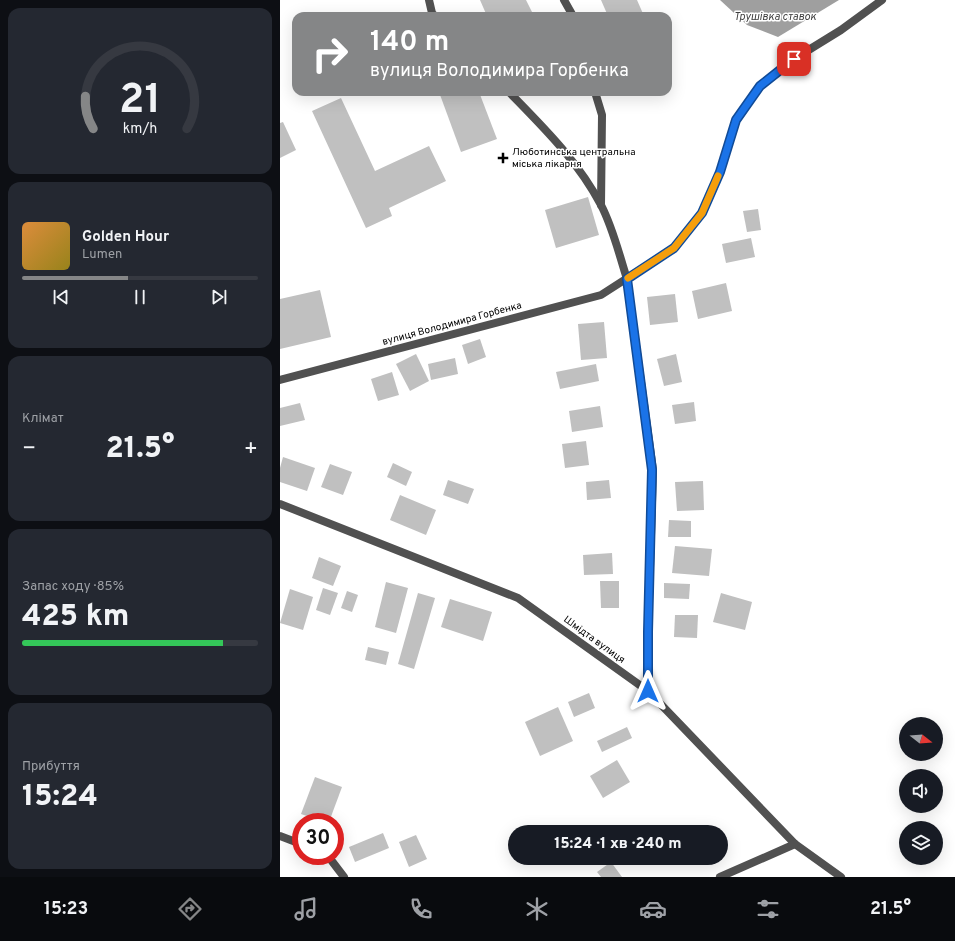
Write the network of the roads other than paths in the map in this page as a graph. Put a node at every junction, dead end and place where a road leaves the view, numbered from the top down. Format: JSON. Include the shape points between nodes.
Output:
{"nodes":[{"id":1,"x":429,"y":0,"type":"edge"},
{"id":2,"x":564,"y":0,"type":"edge"},
{"id":3,"x":882,"y":0,"type":"edge"},
{"id":4,"x":432,"y":12,"type":"edge"},
{"id":5,"x":571,"y":12,"type":"edge"},
{"id":6,"x":513,"y":96,"type":"edge"},
{"id":7,"x":597,"y":96,"type":"edge"},
{"id":8,"x":601,"y":205,"type":"junction"},
{"id":9,"x":627,"y":279,"type":"junction"},
{"id":10,"x":280,"y":380,"type":"edge"},
{"id":11,"x":280,"y":504,"type":"edge"},
{"id":12,"x":648,"y":691,"type":"junction"},
{"id":13,"x":280,"y":836,"type":"edge"},
{"id":14,"x":292,"y":841,"type":"edge"},
{"id":15,"x":795,"y":844,"type":"junction"},
{"id":16,"x":335,"y":865,"type":"edge"},
{"id":17,"x":344,"y":877,"type":"edge"},
{"id":18,"x":720,"y":877,"type":"edge"},
{"id":19,"x":841,"y":877,"type":"edge"}],
"edges":[{"from":1,"to":4,"type":"street"},
{"from":2,"to":5,"type":"street"},
{"from":3,"to":9,"type":"street","name":"вулиця Володимира Горбенка","via":[[841,30],[794,59],[760,86],[736,120],[720,172],[702,213],[674,248]]},
{"from":6,"to":8,"type":"street","via":[[555,140],[581,172]]},
{"from":7,"to":8,"type":"street","via":[[602,115]]},
{"from":8,"to":9,"type":"street"},
{"from":9,"to":10,"type":"street","name":"вулиця Володимира Горбенка","via":[[601,295]]},
{"from":9,"to":12,"type":"street","via":[[652,470]]},
{"from":11,"to":12,"type":"street","name":"Шмідта вулиця","via":[[518,598]]},
{"from":12,"to":15,"type":"street","name":"Шмідта вулиця"},
{"from":13,"to":14,"type":"street"},
{"from":15,"to":18,"type":"street"},
{"from":15,"to":19,"type":"street","name":"Шмідта вулиця"},
{"from":16,"to":17,"type":"street"}]}
